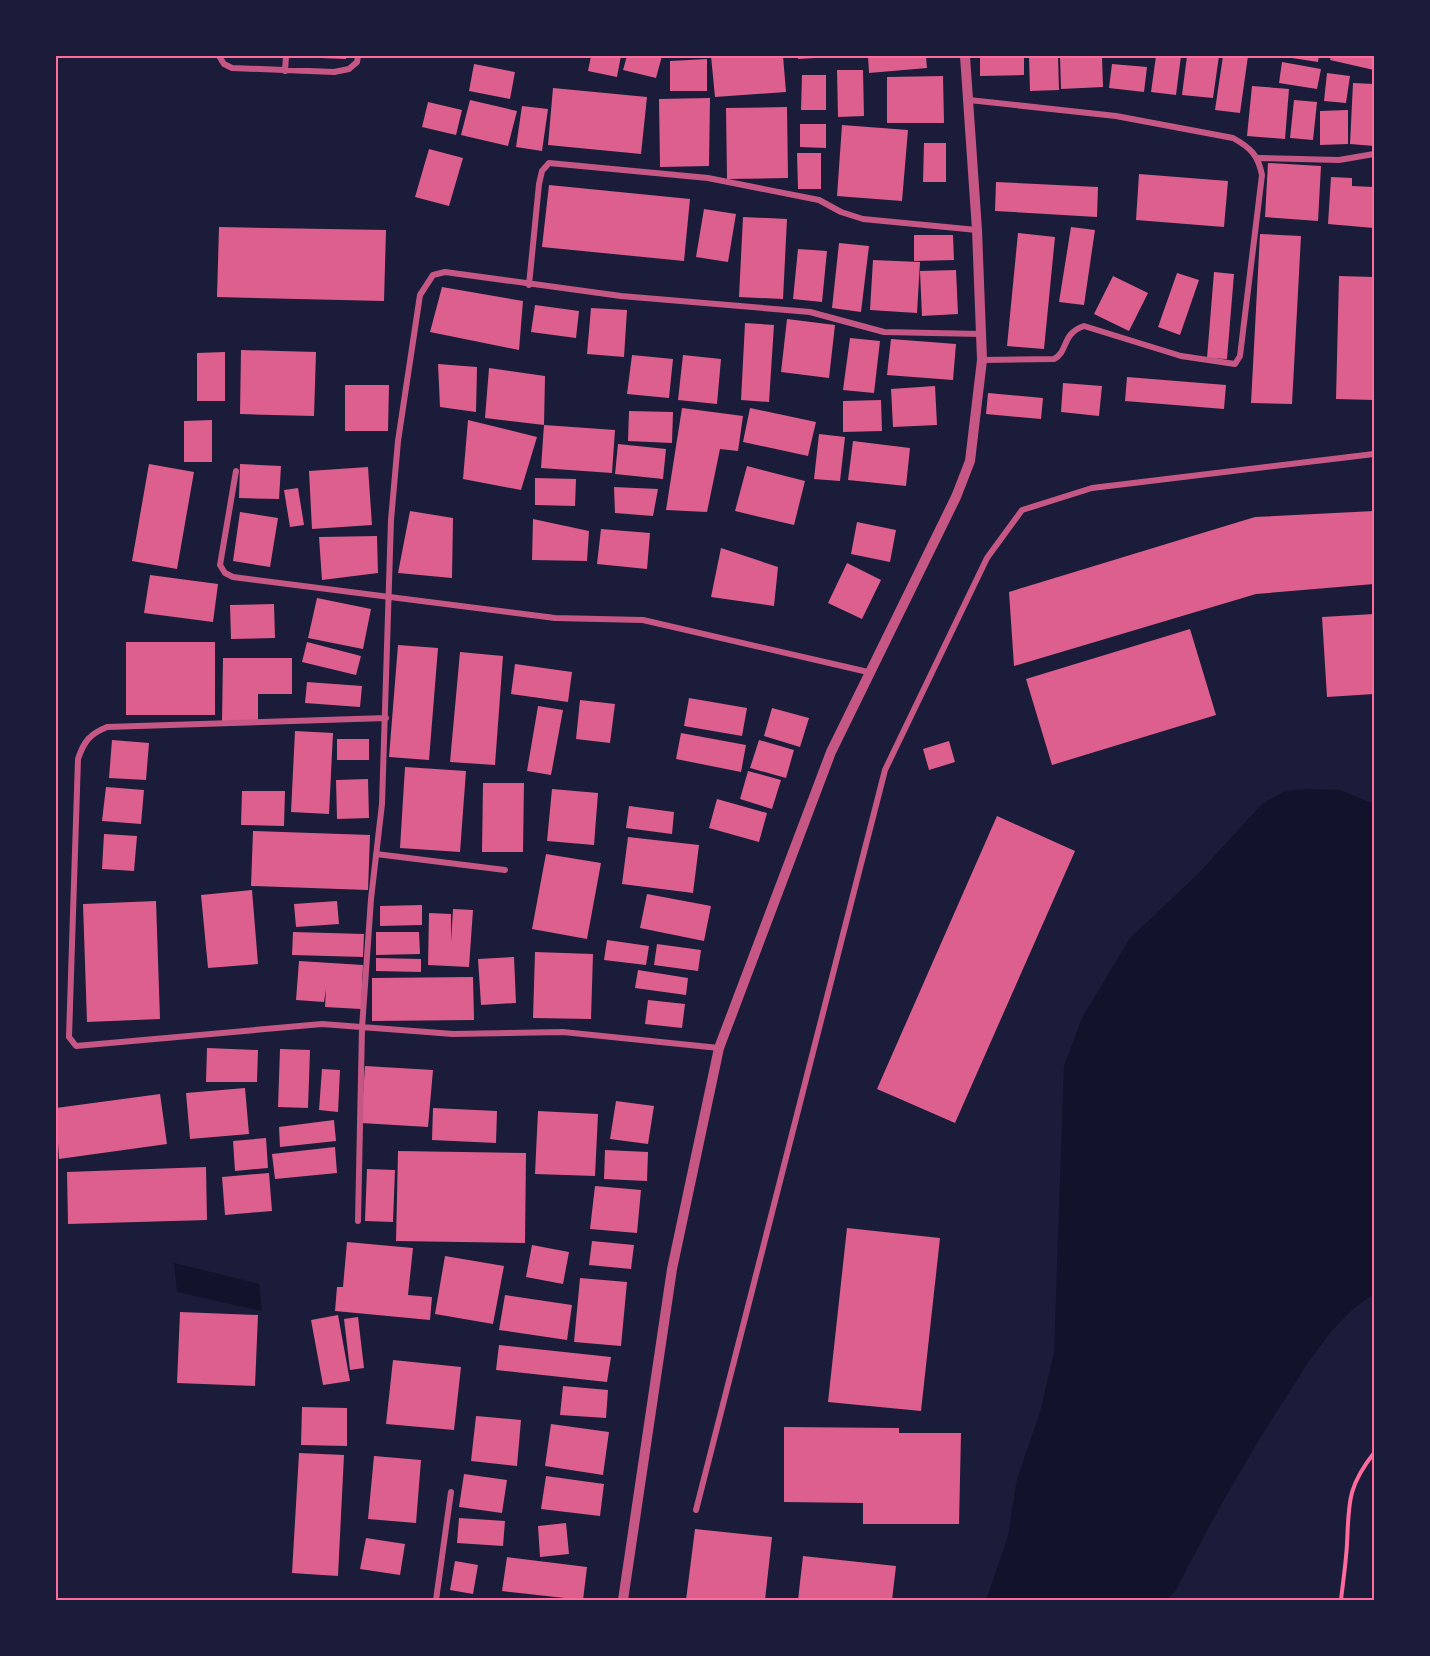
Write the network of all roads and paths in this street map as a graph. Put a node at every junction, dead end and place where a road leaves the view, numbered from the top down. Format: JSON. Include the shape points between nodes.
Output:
{"nodes":[{"id":1,"x":219,"y":56,"type":"edge"},
{"id":2,"x":286,"y":56,"type":"edge"},
{"id":3,"x":358,"y":56,"type":"edge"},
{"id":4,"x":966,"y":56,"type":"edge"},
{"id":5,"x":285,"y":70,"type":"junction"},
{"id":6,"x":969,"y":100,"type":"junction"},
{"id":7,"x":1374,"y":154,"type":"edge"},
{"id":8,"x":1258,"y":158,"type":"junction"},
{"id":9,"x":977,"y":230,"type":"junction"},
{"id":10,"x":529,"y":285,"type":"junction"},
{"id":11,"x":981,"y":334,"type":"junction"},
{"id":12,"x":982,"y":360,"type":"junction"},
{"id":13,"x":1374,"y":454,"type":"edge"},
{"id":14,"x":236,"y":471,"type":"dead end"},
{"id":15,"x":389,"y":597,"type":"junction"},
{"id":16,"x":868,"y":672,"type":"junction"},
{"id":17,"x":386,"y":718,"type":"junction"},
{"id":18,"x":376,"y":854,"type":"junction"},
{"id":19,"x":504,"y":870,"type":"dead end"},
{"id":20,"x":362,"y":1028,"type":"junction"},
{"id":21,"x":719,"y":1048,"type":"junction"},
{"id":22,"x":358,"y":1221,"type":"dead end"},
{"id":23,"x":1374,"y":1453,"type":"edge"},
{"id":24,"x":451,"y":1492,"type":"dead end"},
{"id":25,"x":696,"y":1510,"type":"dead end"},
{"id":26,"x":436,"y":1600,"type":"edge"},
{"id":27,"x":623,"y":1600,"type":"edge"},
{"id":28,"x":1341,"y":1600,"type":"edge"}],
"edges":[{"from":1,"to":5,"type":"street","via":[[232,68]]},
{"from":2,"to":5,"type":"street"},
{"from":3,"to":5,"type":"street","via":[[349,69],[334,72]]},
{"from":4,"to":6,"type":"street"},
{"from":6,"to":8,"type":"street","via":[[1116,116],[1233,138]]},
{"from":6,"to":9,"type":"street"},
{"from":7,"to":8,"type":"street","via":[[1339,160]]},
{"from":8,"to":12,"type":"street","via":[[1262,175],[1240,357],[1235,364],[1181,356],[1084,326],[1073,330],[1054,360]]},
{"from":9,"to":10,"type":"street","via":[[863,219],[819,200],[708,178],[549,163],[539,184]]},
{"from":9,"to":11,"type":"street"},
{"from":10,"to":11,"type":"street","via":[[810,312],[884,332]]},
{"from":10,"to":15,"type":"street","via":[[445,272],[433,275],[420,295],[398,441]]},
{"from":11,"to":12,"type":"street"},
{"from":12,"to":16,"type":"street","via":[[970,461],[956,497]]},
{"from":13,"to":25,"type":"street","via":[[1092,488],[1022,510],[987,558],[885,770]]},
{"from":14,"to":15,"type":"street","via":[[220,565],[225,573],[233,578]]},
{"from":15,"to":16,"type":"street","via":[[555,618],[643,620]]},
{"from":15,"to":17,"type":"street"},
{"from":16,"to":21,"type":"street","via":[[831,752]]},
{"from":17,"to":18,"type":"street"},
{"from":17,"to":20,"type":"street","via":[[107,727],[84,742],[78,759],[69,1037],[76,1046],[321,1024]]},
{"from":18,"to":19,"type":"street"},
{"from":18,"to":20,"type":"street"},
{"from":20,"to":21,"type":"street","via":[[453,1034],[563,1032]]},
{"from":20,"to":22,"type":"street"},
{"from":21,"to":27,"type":"street","via":[[672,1269]]},
{"from":23,"to":28,"type":"path","via":[[1359,1473],[1347,1508]]},
{"from":24,"to":26,"type":"street"}]}
